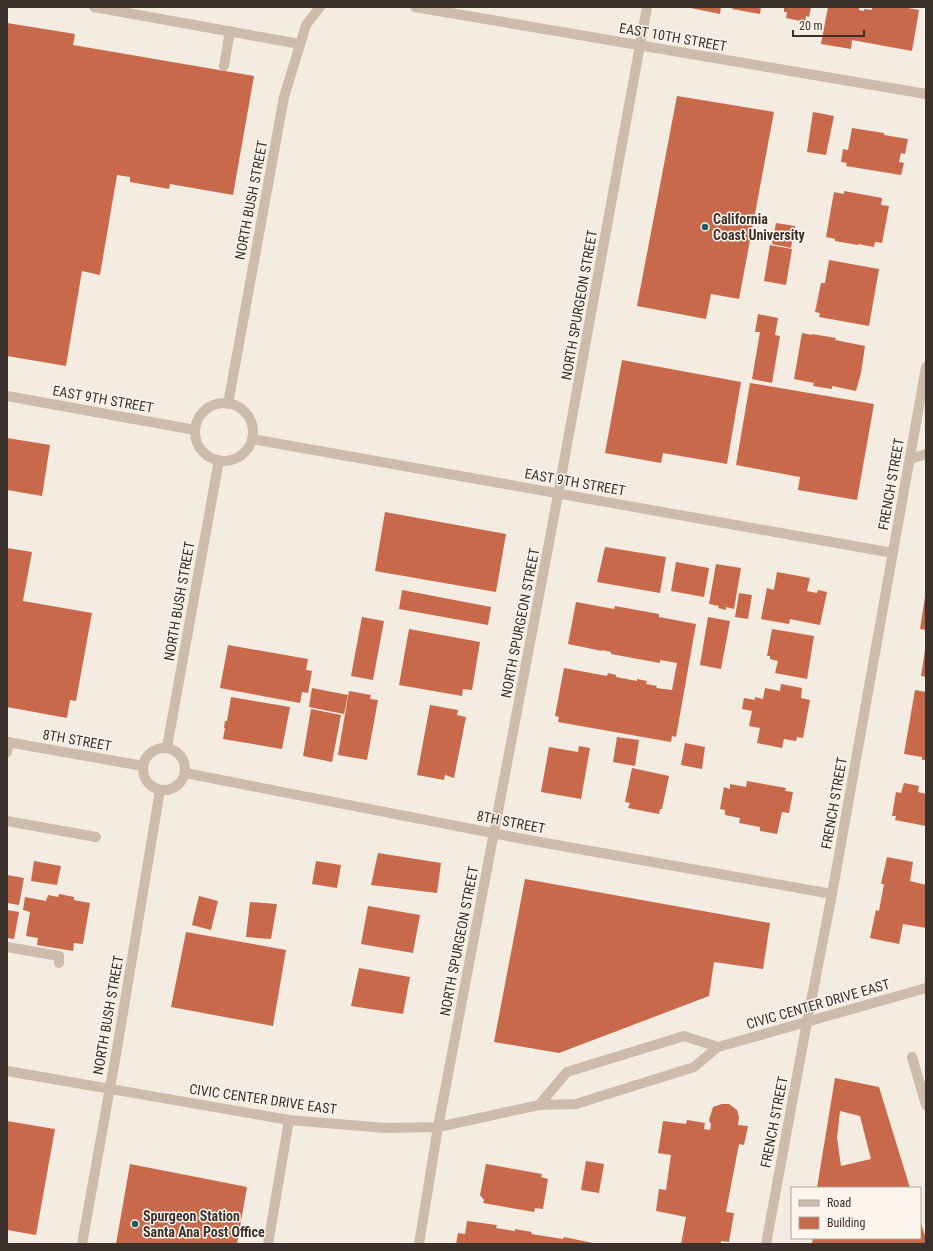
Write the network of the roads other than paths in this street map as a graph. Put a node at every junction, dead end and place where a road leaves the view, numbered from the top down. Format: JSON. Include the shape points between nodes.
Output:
{"nodes":[{"id":1,"x":94,"y":7,"type":"edge"},
{"id":2,"x":320,"y":7,"type":"edge"},
{"id":3,"x":415,"y":7,"type":"edge"},
{"id":4,"x":647,"y":7,"type":"edge"},
{"id":5,"x":230,"y":31,"type":"junction"},
{"id":6,"x":300,"y":44,"type":"junction"},
{"id":7,"x":641,"y":45,"type":"junction"},
{"id":8,"x":224,"y":66,"type":"dead end"},
{"id":9,"x":926,"y":94,"type":"edge"},
{"id":10,"x":926,"y":367,"type":"edge"},
{"id":11,"x":7,"y":396,"type":"edge"},
{"id":12,"x":228,"y":404,"type":"junction"},
{"id":13,"x":195,"y":430,"type":"junction"},
{"id":14,"x":252,"y":439,"type":"junction"},
{"id":15,"x":926,"y":454,"type":"edge"},
{"id":16,"x":219,"y":460,"type":"junction"},
{"id":17,"x":910,"y":460,"type":"junction"},
{"id":18,"x":558,"y":494,"type":"junction"},
{"id":19,"x":893,"y":553,"type":"junction"},
{"id":20,"x":8,"y":745,"type":"edge"},
{"id":21,"x":167,"y":747,"type":"junction"},
{"id":22,"x":143,"y":766,"type":"junction"},
{"id":23,"x":186,"y":773,"type":"junction"},
{"id":24,"x":160,"y":790,"type":"junction"},
{"id":25,"x":7,"y":821,"type":"edge"},
{"id":26,"x":494,"y":833,"type":"junction"},
{"id":27,"x":96,"y":837,"type":"dead end"},
{"id":28,"x":832,"y":894,"type":"junction"},
{"id":29,"x":7,"y":946,"type":"edge"},
{"id":30,"x":58,"y":963,"type":"dead end"},
{"id":31,"x":926,"y":988,"type":"edge"},
{"id":32,"x":807,"y":1022,"type":"junction"},
{"id":33,"x":718,"y":1048,"type":"junction"},
{"id":34,"x":912,"y":1057,"type":"dead end"},
{"id":35,"x":7,"y":1071,"type":"edge"},
{"id":36,"x":109,"y":1089,"type":"junction"},
{"id":37,"x":539,"y":1104,"type":"junction"},
{"id":38,"x":926,"y":1105,"type":"edge"},
{"id":39,"x":288,"y":1120,"type":"junction"},
{"id":40,"x":438,"y":1127,"type":"junction"},
{"id":41,"x":82,"y":1244,"type":"edge"},
{"id":42,"x":268,"y":1244,"type":"edge"},
{"id":43,"x":419,"y":1244,"type":"edge"},
{"id":44,"x":766,"y":1244,"type":"edge"}],
"edges":[{"from":1,"to":5,"type":"street"},
{"from":2,"to":6,"type":"street","name":"NORTH BUSH STREET","via":[[306,25]]},
{"from":3,"to":7,"type":"street","name":"EAST 10TH STREET"},
{"from":4,"to":7,"type":"street","name":"NORTH SPURGEON STREET"},
{"from":5,"to":6,"type":"street"},
{"from":5,"to":8,"type":"street"},
{"from":6,"to":12,"type":"street","name":"NORTH BUSH STREET","via":[[284,97]]},
{"from":7,"to":9,"type":"street","name":"EAST 10TH STREET"},
{"from":7,"to":18,"type":"street","name":"NORTH SPURGEON STREET"},
{"from":10,"to":17,"type":"street","name":"FRENCH STREET"},
{"from":11,"to":13,"type":"street","name":"EAST 9TH STREET"},
{"from":12,"to":13,"type":"street","via":[[218,404],[202,413]]},
{"from":12,"to":14,"type":"street","via":[[244,412],[250,420]]},
{"from":13,"to":16,"type":"street","via":[[198,446],[211,458]]},
{"from":14,"to":16,"type":"street","via":[[243,453],[236,458],[228,461]]},
{"from":14,"to":18,"type":"street","name":"EAST 9TH STREET"},
{"from":15,"to":17,"type":"street"},
{"from":16,"to":21,"type":"street","name":"NORTH BUSH STREET"},
{"from":17,"to":19,"type":"street","name":"FRENCH STREET"},
{"from":18,"to":19,"type":"street","name":"EAST 9TH STREET"},
{"from":18,"to":26,"type":"street","name":"NORTH SPURGEON STREET"},
{"from":19,"to":28,"type":"street","name":"FRENCH STREET"},
{"from":20,"to":22,"type":"street","name":"8TH STREET"},
{"from":21,"to":22,"type":"street","via":[[153,750],[148,754]]},
{"from":21,"to":23,"type":"street","via":[[180,754],[186,766]]},
{"from":22,"to":24,"type":"street","via":[[143,774],[147,781]]},
{"from":23,"to":24,"type":"street","via":[[183,780],[172,789]]},
{"from":23,"to":26,"type":"street","name":"8TH STREET"},
{"from":24,"to":36,"type":"street","name":"NORTH BUSH STREET"},
{"from":25,"to":27,"type":"street"},
{"from":26,"to":28,"type":"street","name":"8TH STREET"},
{"from":26,"to":40,"type":"street","name":"NORTH SPURGEON STREET"},
{"from":28,"to":32,"type":"street","name":"FRENCH STREET"},
{"from":29,"to":30,"type":"street","via":[[59,956]]},
{"from":31,"to":32,"type":"street","name":"CIVIC CENTER DRIVE EAST"},
{"from":32,"to":33,"type":"street","name":"CIVIC CENTER DRIVE EAST"},
{"from":32,"to":44,"type":"street","name":"FRENCH STREET"},
{"from":33,"to":37,"type":"street","name":"CIVIC CENTER DRIVE EAST","via":[[694,1067],[576,1104]]},
{"from":33,"to":37,"type":"street","via":[[684,1036],[567,1072]]},
{"from":34,"to":38,"type":"street"},
{"from":35,"to":36,"type":"street","name":"CIVIC CENTER DRIVE EAST"},
{"from":36,"to":39,"type":"street","name":"CIVIC CENTER DRIVE EAST"},
{"from":36,"to":41,"type":"street","name":"NORTH BUSH STREET"},
{"from":37,"to":40,"type":"street","name":"CIVIC CENTER DRIVE EAST"},
{"from":39,"to":40,"type":"street","name":"CIVIC CENTER DRIVE EAST","via":[[386,1128]]},
{"from":39,"to":42,"type":"street"},
{"from":40,"to":43,"type":"street","name":"NORTH SPURGEON STREET"}]}
